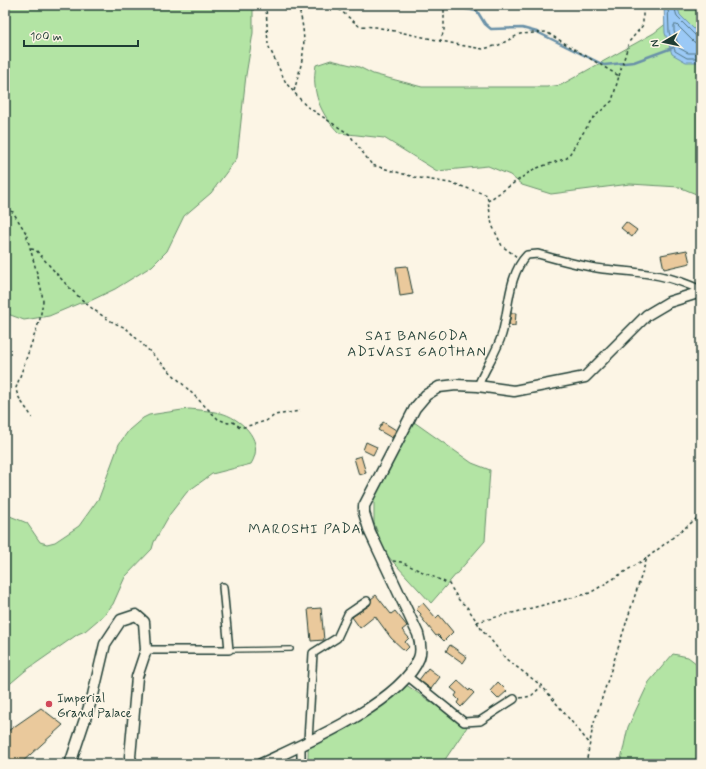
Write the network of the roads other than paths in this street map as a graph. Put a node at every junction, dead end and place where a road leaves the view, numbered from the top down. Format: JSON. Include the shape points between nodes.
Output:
{"nodes":[{"id":1,"x":701,"y":291,"type":"edge"},
{"id":2,"x":478,"y":386,"type":"junction"},
{"id":3,"x":223,"y":588,"type":"dead end"},
{"id":4,"x":367,"y":601,"type":"dead end"},
{"id":5,"x":291,"y":649,"type":"dead end"},
{"id":6,"x":146,"y":650,"type":"junction"},
{"id":7,"x":229,"y":650,"type":"junction"},
{"id":8,"x":407,"y":676,"type":"junction"},
{"id":9,"x":514,"y":699,"type":"road end"},
{"id":10,"x":304,"y":743,"type":"junction"},
{"id":11,"x":70,"y":764,"type":"edge"},
{"id":12,"x":132,"y":764,"type":"edge"},
{"id":13,"x":261,"y":764,"type":"edge"},
{"id":14,"x":301,"y":764,"type":"edge"}],
"edges":[{"from":1,"to":2,"type":"street","via":[[669,302],[647,315],[585,377],[514,391]]},
{"from":1,"to":2,"type":"street","via":[[678,280],[649,273],[602,268],[538,254],[527,255],[522,260],[506,305],[499,342]]},
{"from":2,"to":8,"type":"street","via":[[439,387],[426,395],[415,408],[364,506],[370,532],[418,634],[419,657]]},
{"from":3,"to":7,"type":"street"},
{"from":4,"to":10,"type":"street","via":[[348,614],[337,638],[313,653]]},
{"from":5,"to":7,"type":"lane"},
{"from":6,"to":7,"type":"street"},
{"from":6,"to":11,"type":"street","via":[[144,622],[136,615],[121,620],[105,644],[94,694]]},
{"from":6,"to":12,"type":"street","via":[[137,677],[130,757]]},
{"from":8,"to":9,"type":"street","via":[[464,722],[480,721]]},
{"from":8,"to":10,"type":"street","via":[[376,703]]},
{"from":10,"to":13,"type":"street"},
{"from":10,"to":14,"type":"street"}]}
